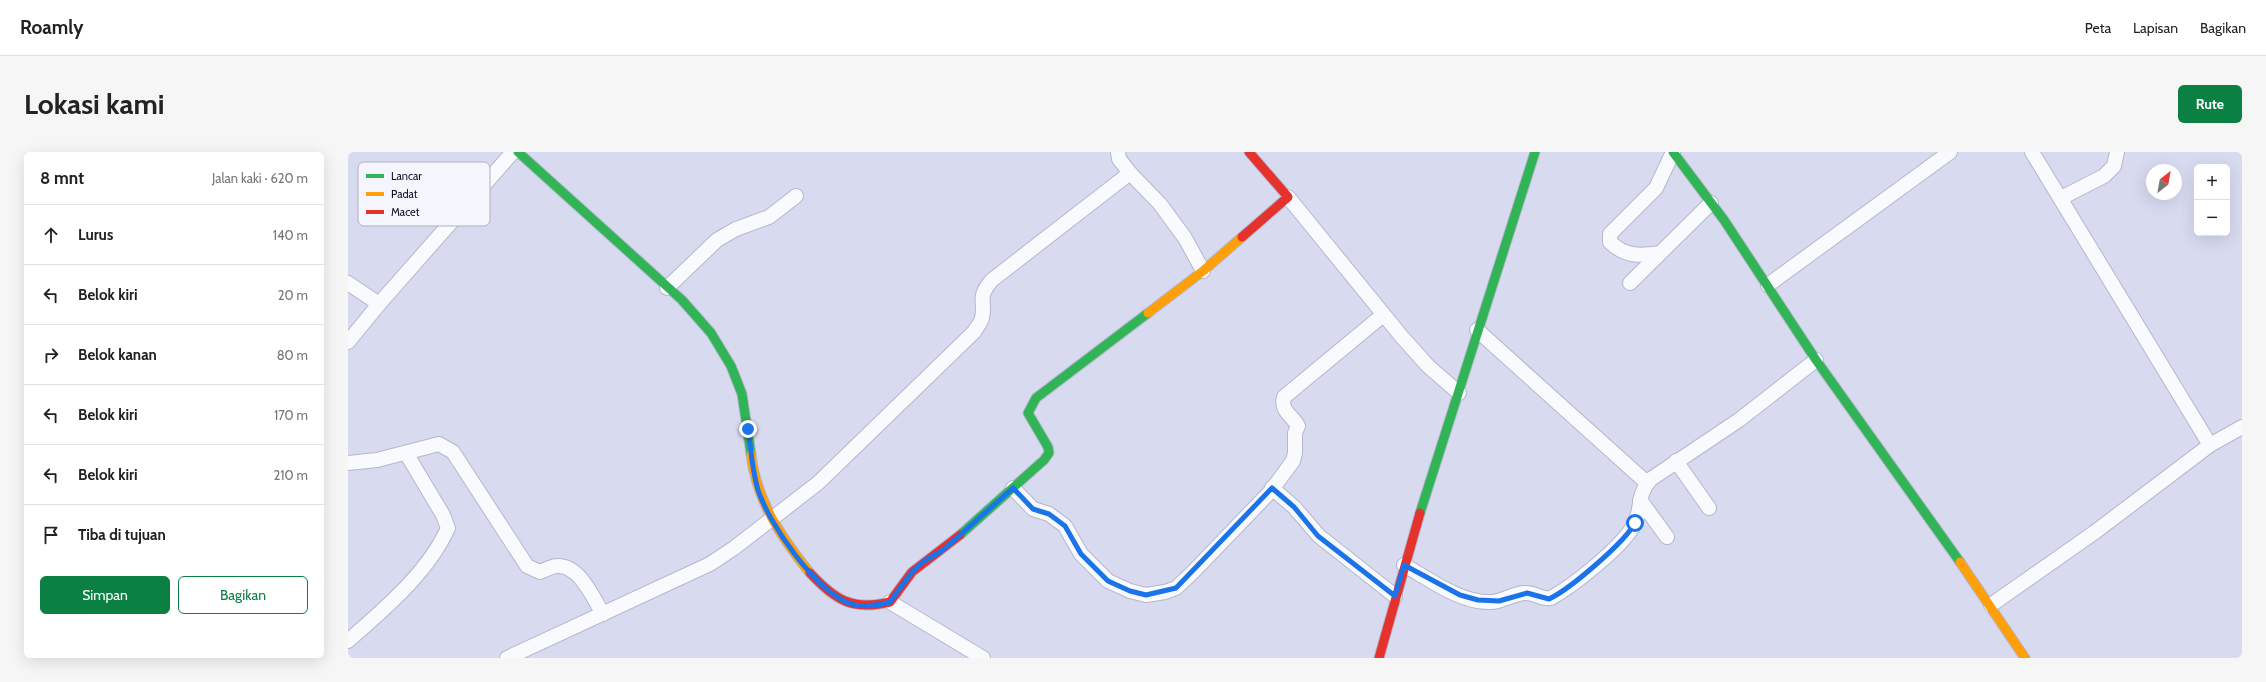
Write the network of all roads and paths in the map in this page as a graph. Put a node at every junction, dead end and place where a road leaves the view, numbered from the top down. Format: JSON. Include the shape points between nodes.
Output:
{"nodes":[{"id":1,"x":513,"y":152,"type":"edge"},
{"id":2,"x":518,"y":152,"type":"edge"},
{"id":3,"x":1118,"y":152,"type":"edge"},
{"id":4,"x":1249,"y":152,"type":"edge"},
{"id":5,"x":1535,"y":152,"type":"edge"},
{"id":6,"x":1673,"y":152,"type":"edge"},
{"id":7,"x":1950,"y":152,"type":"edge"},
{"id":8,"x":2032,"y":152,"type":"edge"},
{"id":9,"x":2117,"y":152,"type":"edge"},
{"id":10,"x":1130,"y":173,"type":"junction"},
{"id":11,"x":490,"y":178,"type":"edge"},
{"id":12,"x":796,"y":196,"type":"dead end"},
{"id":13,"x":1288,"y":196,"type":"junction"},
{"id":14,"x":2061,"y":198,"type":"junction"},
{"id":15,"x":1711,"y":203,"type":"junction"},
{"id":16,"x":448,"y":226,"type":"edge"},
{"id":17,"x":1660,"y":253,"type":"junction"},
{"id":18,"x":1204,"y":271,"type":"junction"},
{"id":19,"x":348,"y":283,"type":"edge"},
{"id":20,"x":1630,"y":283,"type":"dead end"},
{"id":21,"x":1768,"y":284,"type":"junction"},
{"id":22,"x":667,"y":288,"type":"junction"},
{"id":23,"x":379,"y":304,"type":"junction"},
{"id":24,"x":1383,"y":315,"type":"junction"},
{"id":25,"x":1477,"y":330,"type":"junction"},
{"id":26,"x":348,"y":342,"type":"edge"},
{"id":27,"x":1816,"y":360,"type":"junction"},
{"id":28,"x":1459,"y":393,"type":"junction"},
{"id":29,"x":2242,"y":427,"type":"edge"},
{"id":30,"x":2210,"y":444,"type":"junction"},
{"id":31,"x":406,"y":454,"type":"junction"},
{"id":32,"x":1676,"y":461,"type":"junction"},
{"id":33,"x":348,"y":463,"type":"edge"},
{"id":34,"x":1648,"y":483,"type":"junction"},
{"id":35,"x":1013,"y":488,"type":"junction"},
{"id":36,"x":1272,"y":488,"type":"junction"},
{"id":37,"x":1640,"y":500,"type":"junction"},
{"id":38,"x":1709,"y":508,"type":"dead end"},
{"id":39,"x":771,"y":519,"type":"junction"},
{"id":40,"x":1667,"y":537,"type":"dead end"},
{"id":41,"x":1404,"y":565,"type":"junction"},
{"id":42,"x":1395,"y":596,"type":"junction"},
{"id":43,"x":890,"y":602,"type":"junction"},
{"id":44,"x":1991,"y":605,"type":"junction"},
{"id":45,"x":603,"y":614,"type":"junction"},
{"id":46,"x":348,"y":640,"type":"edge"},
{"id":47,"x":2020,"y":656,"type":"edge"},
{"id":48,"x":507,"y":658,"type":"edge"},
{"id":49,"x":983,"y":658,"type":"edge"},
{"id":50,"x":1379,"y":658,"type":"edge"}],
"edges":[{"from":1,"to":11,"type":"street"},
{"from":2,"to":22,"type":"street","via":[[564,197]]},
{"from":3,"to":10,"type":"street","via":[[1119,159]]},
{"from":4,"to":13,"type":"street"},
{"from":5,"to":25,"type":"street"},
{"from":6,"to":15,"type":"street"},
{"from":6,"to":17,"type":"street","via":[[1656,188],[1610,234],[1610,242],[1622,252],[1640,256]]},
{"from":7,"to":21,"type":"street"},
{"from":8,"to":14,"type":"street"},
{"from":9,"to":14,"type":"street","via":[[2114,166],[2104,176]]},
{"from":10,"to":18,"type":"street","via":[[1160,204],[1186,238]]},
{"from":10,"to":39,"type":"street","via":[[992,280],[983,290],[982,319],[974,332],[818,483]]},
{"from":12,"to":22,"type":"street","via":[[769,217],[736,229],[716,240]]},
{"from":13,"to":18,"type":"street"},
{"from":13,"to":24,"type":"street"},
{"from":14,"to":30,"type":"street"},
{"from":15,"to":17,"type":"street"},
{"from":15,"to":21,"type":"street"},
{"from":16,"to":23,"type":"street"},
{"from":17,"to":20,"type":"street"},
{"from":18,"to":35,"type":"street","via":[[1036,398],[1028,413],[1048,447],[1048,453],[1038,466]]},
{"from":19,"to":23,"type":"street"},
{"from":21,"to":27,"type":"street"},
{"from":22,"to":39,"type":"street","via":[[708,330],[730,364],[745,403],[755,481]]},
{"from":23,"to":26,"type":"street"},
{"from":24,"to":28,"type":"street","via":[[1428,366]]},
{"from":24,"to":36,"type":"street","via":[[1284,397],[1284,410],[1298,426],[1294,440],[1295,453],[1293,461]]},
{"from":25,"to":28,"type":"street"},
{"from":25,"to":34,"type":"street"},
{"from":27,"to":32,"type":"street","via":[[1739,420]]},
{"from":27,"to":44,"type":"street"},
{"from":28,"to":41,"type":"street"},
{"from":29,"to":30,"type":"street"},
{"from":30,"to":44,"type":"street","via":[[2095,532]]},
{"from":31,"to":33,"type":"street"},
{"from":31,"to":45,"type":"street","via":[[439,444],[453,452],[527,566],[540,572],[557,565],[571,569],[578,575]]},
{"from":31,"to":46,"type":"street","via":[[443,515],[448,528],[440,546],[418,573]]},
{"from":32,"to":34,"type":"street"},
{"from":32,"to":38,"type":"street"},
{"from":34,"to":37,"type":"street"},
{"from":35,"to":36,"type":"street","via":[[1033,509],[1049,514],[1065,526],[1081,554],[1108,581],[1146,595],[1176,588]]},
{"from":35,"to":43,"type":"street","via":[[943,550],[912,572]]},
{"from":36,"to":42,"type":"street","via":[[1294,507],[1318,536]]},
{"from":37,"to":40,"type":"street"},
{"from":37,"to":41,"type":"street","via":[[1635,523],[1626,536],[1549,599],[1527,593],[1499,601],[1478,600],[1460,595]]},
{"from":39,"to":43,"type":"street","via":[[792,551],[814,577],[840,599],[860,606]]},
{"from":39,"to":45,"type":"street","via":[[710,564],[641,594]]},
{"from":41,"to":42,"type":"street"},
{"from":42,"to":50,"type":"street"},
{"from":43,"to":49,"type":"street"},
{"from":44,"to":47,"type":"street"},
{"from":45,"to":48,"type":"street"}]}
